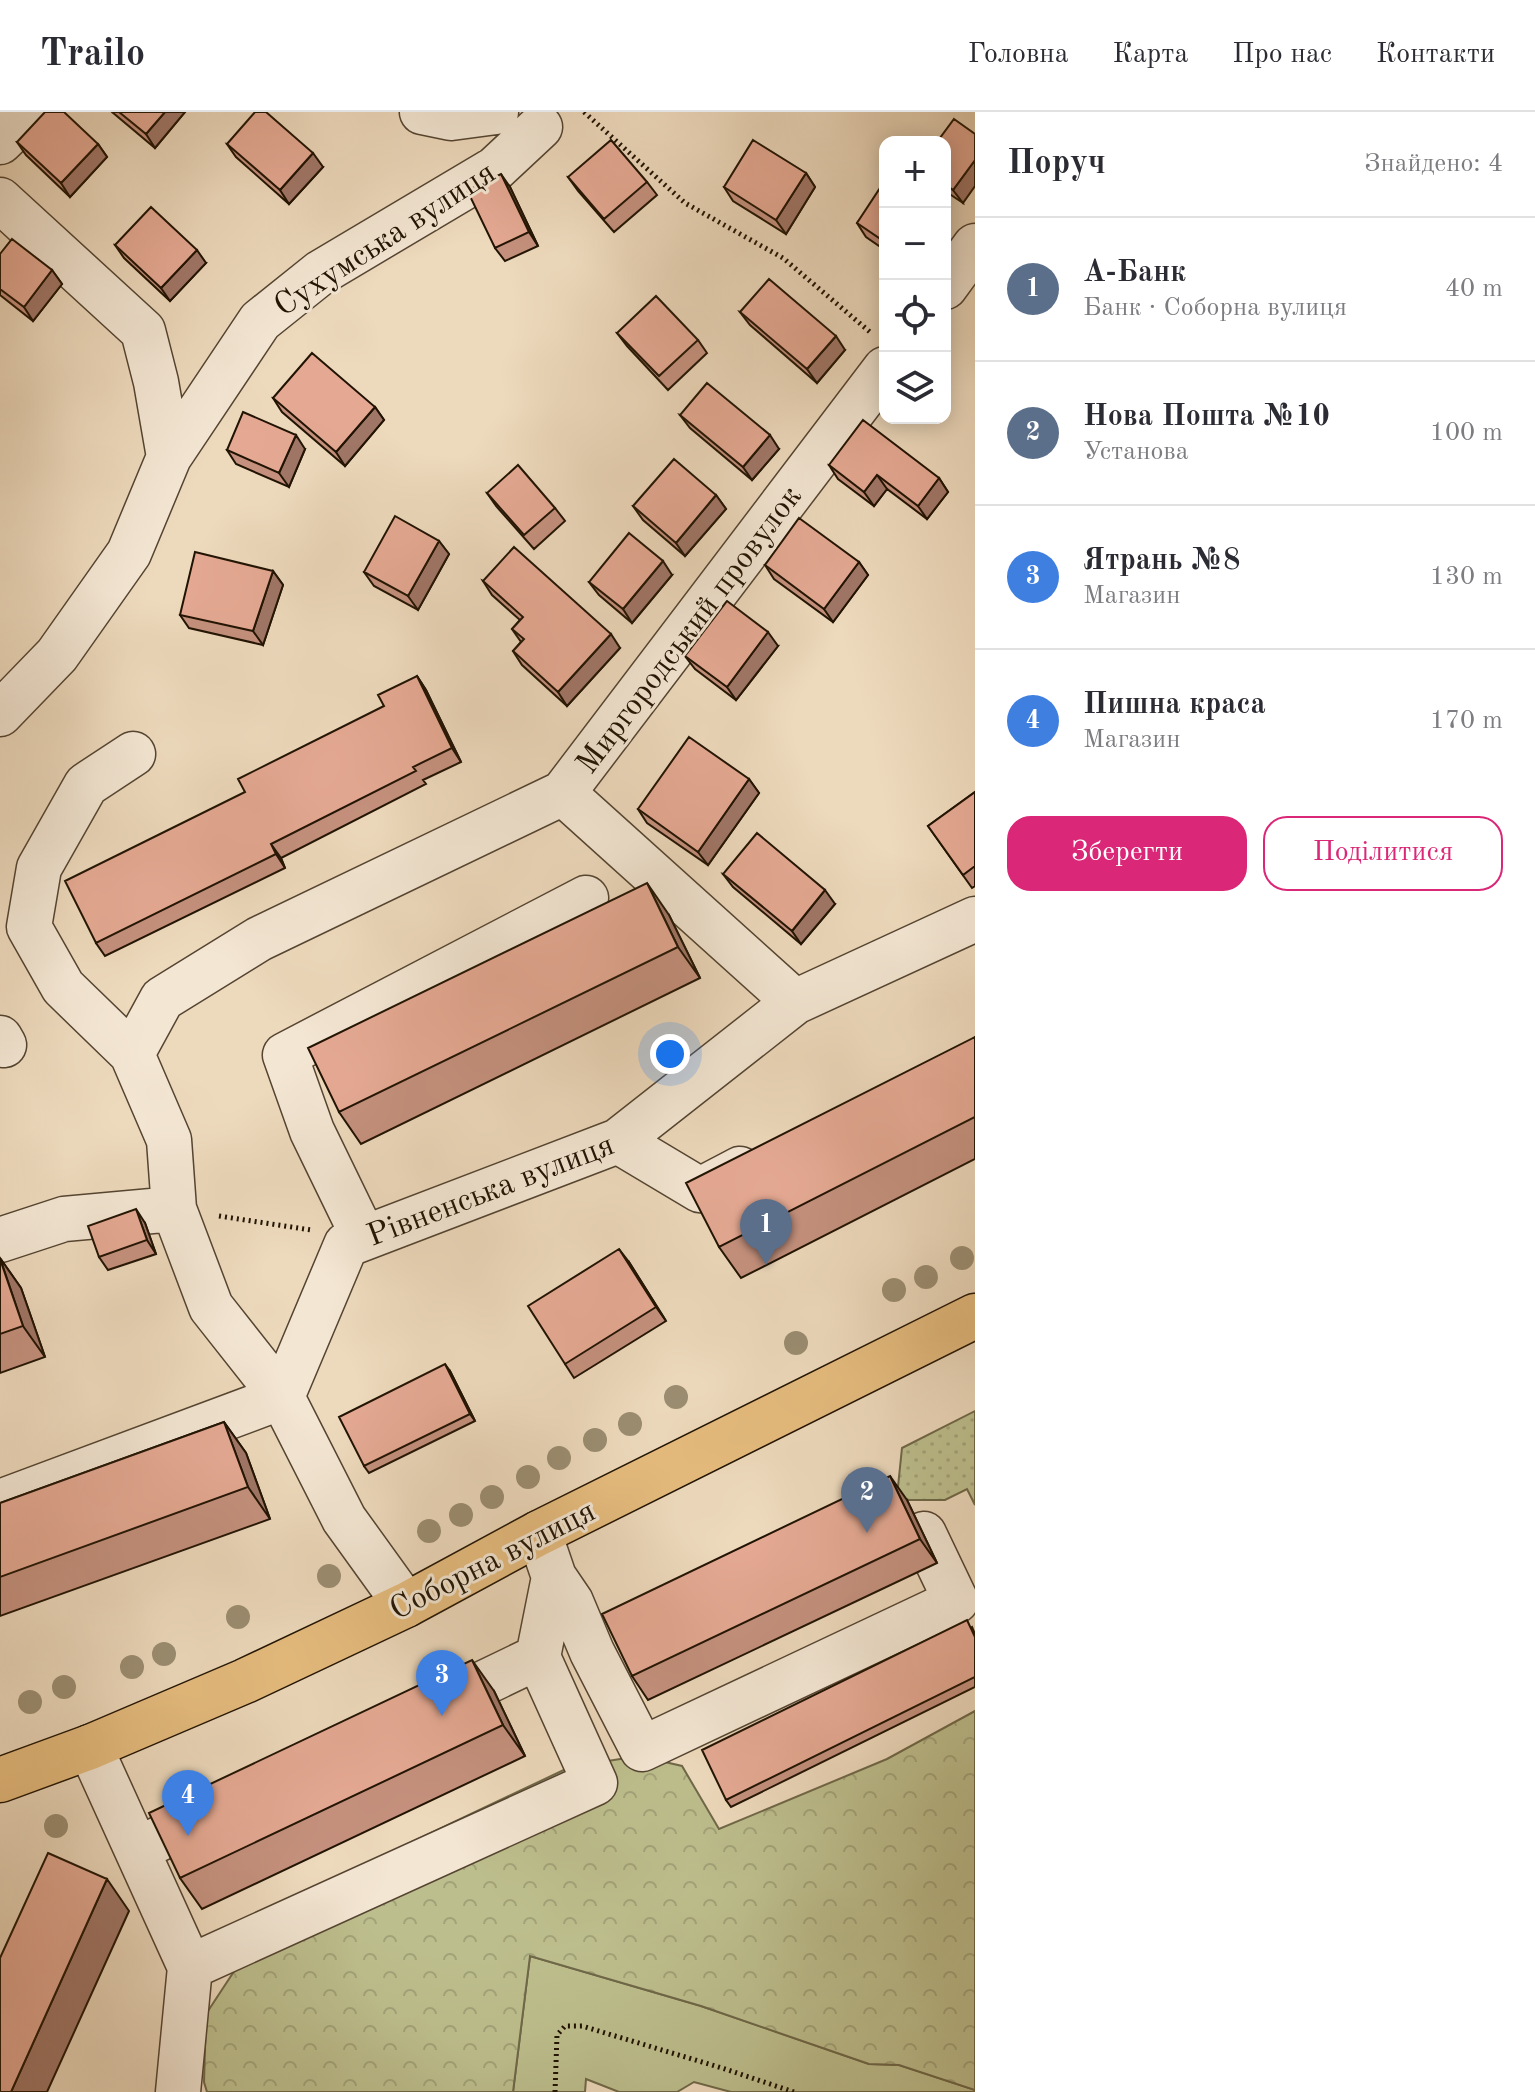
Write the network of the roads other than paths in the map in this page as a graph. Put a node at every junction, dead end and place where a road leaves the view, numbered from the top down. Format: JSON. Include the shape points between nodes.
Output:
{"nodes":[{"id":1,"x":31,"y":112,"type":"edge"},
{"id":2,"x":422,"y":112,"type":"edge"},
{"id":3,"x":496,"y":112,"type":"edge"},
{"id":4,"x":540,"y":127,"type":"dead end"},
{"id":5,"x":0,"y":142,"type":"edge"},
{"id":6,"x":0,"y":200,"type":"edge"},
{"id":7,"x":975,"y":246,"type":"edge"},
{"id":8,"x":950,"y":280,"type":"edge"},
{"id":9,"x":879,"y":352,"type":"edge"},
{"id":10,"x":169,"y":457,"type":"junction"},
{"id":11,"x":0,"y":714,"type":"edge"},
{"id":12,"x":133,"y":754,"type":"dead end"},
{"id":13,"x":563,"y":793,"type":"junction"},
{"id":14,"x":586,"y":898,"type":"dead end"},
{"id":15,"x":975,"y":919,"type":"edge"},
{"id":16,"x":795,"y":1002,"type":"junction"},
{"id":17,"x":132,"y":1054,"type":"junction"},
{"id":18,"x":618,"y":1141,"type":"junction"},
{"id":19,"x":769,"y":1155,"type":"edge"},
{"id":20,"x":174,"y":1209,"type":"junction"},
{"id":21,"x":0,"y":1240,"type":"edge"},
{"id":22,"x":355,"y":1241,"type":"junction"},
{"id":23,"x":975,"y":1316,"type":"edge"},
{"id":24,"x":282,"y":1397,"type":"junction"},
{"id":25,"x":0,"y":1502,"type":"edge"},
{"id":26,"x":539,"y":1533,"type":"junction"},
{"id":27,"x":924,"y":1534,"type":"dead end"},
{"id":28,"x":554,"y":1577,"type":"junction"},
{"id":29,"x":406,"y":1605,"type":"junction"},
{"id":30,"x":538,"y":1657,"type":"junction"},
{"id":31,"x":395,"y":1725,"type":"edge"},
{"id":32,"x":90,"y":1747,"type":"junction"},
{"id":33,"x":0,"y":1780,"type":"edge"},
{"id":34,"x":252,"y":1794,"type":"edge"},
{"id":35,"x":138,"y":1849,"type":"junction"},
{"id":36,"x":190,"y":1967,"type":"junction"},
{"id":37,"x":178,"y":2092,"type":"edge"}],
"edges":[{"from":1,"to":5,"type":"street"},
{"from":2,"to":3,"type":"street","via":[[451,118]]},
{"from":4,"to":10,"type":"street","name":"Сухумська вулиця","via":[[495,169],[320,273],[260,321]]},
{"from":6,"to":10,"type":"street","via":[[143,331]]},
{"from":7,"to":8,"type":"street"},
{"from":9,"to":13,"type":"street","name":"Миргородський провулок"},
{"from":10,"to":11,"type":"street","name":"Сухумська вулиця","via":[[129,553],[57,655]]},
{"from":12,"to":17,"type":"street","via":[[86,785],[39,868],[29,927],[63,987]]},
{"from":13,"to":16,"type":"street","name":"Миргородський провулок"},
{"from":13,"to":17,"type":"street","via":[[259,939],[162,999]]},
{"from":14,"to":22,"type":"street","via":[[285,1055]]},
{"from":15,"to":16,"type":"street","name":"Рівненська вулиця"},
{"from":16,"to":18,"type":"street","name":"Рівненська вулиця"},
{"from":17,"to":20,"type":"street","via":[[169,1140]]},
{"from":18,"to":19,"type":"street","via":[[700,1190]]},
{"from":18,"to":22,"type":"street","name":"Рівненська вулиця"},
{"from":20,"to":21,"type":"street","via":[[64,1219]]},
{"from":20,"to":24,"type":"street","via":[[211,1307]]},
{"from":22,"to":24,"type":"street","name":"Рівненська вулиця"},
{"from":23,"to":26,"type":"main road","name":"Соборна вулиця"},
{"from":24,"to":25,"type":"street"},
{"from":24,"to":29,"type":"street","via":[[344,1519]]},
{"from":26,"to":28,"type":"street"},
{"from":26,"to":29,"type":"main road","name":"Соборна вулиця"},
{"from":27,"to":28,"type":"street","via":[[956,1601],[642,1749]]},
{"from":28,"to":30,"type":"street"},
{"from":29,"to":32,"type":"main road","name":"Соборна вулиця"},
{"from":30,"to":31,"type":"street"},
{"from":30,"to":36,"type":"street","via":[[595,1783]]},
{"from":32,"to":33,"type":"main road","name":"Соборна вулиця"},
{"from":32,"to":35,"type":"street"},
{"from":34,"to":35,"type":"street"},
{"from":35,"to":36,"type":"street"},
{"from":36,"to":37,"type":"street"}]}
